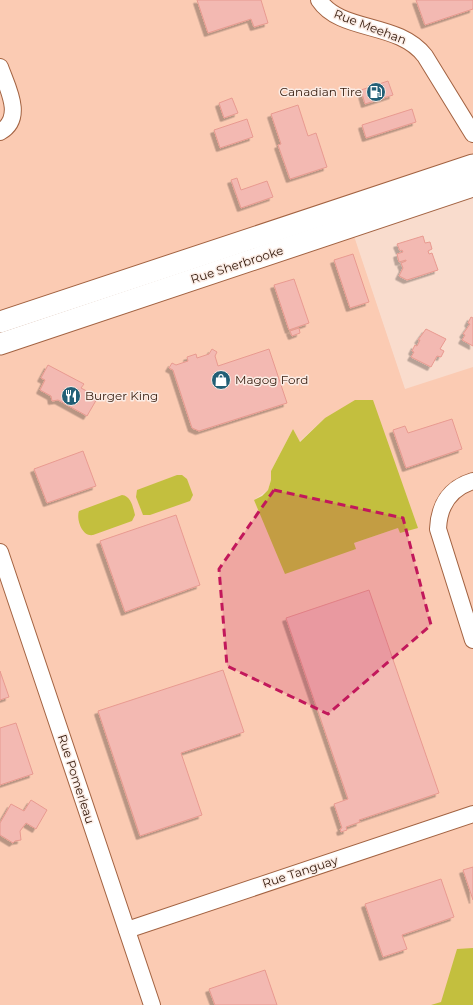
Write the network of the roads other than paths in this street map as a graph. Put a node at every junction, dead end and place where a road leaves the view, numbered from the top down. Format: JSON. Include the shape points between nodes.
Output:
{"nodes":[{"id":1,"x":319,"y":0,"type":"edge"},
{"id":2,"x":0,"y":67,"type":"edge"},
{"id":3,"x":0,"y":132,"type":"edge"},
{"id":4,"x":473,"y":134,"type":"edge"},
{"id":5,"x":473,"y":165,"type":"edge"},
{"id":6,"x":473,"y":186,"type":"edge"},
{"id":7,"x":0,"y":322,"type":"edge"},
{"id":8,"x":0,"y":344,"type":"edge"},
{"id":9,"x":473,"y":481,"type":"edge"},
{"id":10,"x":0,"y":552,"type":"edge"},
{"id":11,"x":473,"y":640,"type":"edge"},
{"id":12,"x":473,"y":814,"type":"edge"},
{"id":13,"x":126,"y":930,"type":"junction"},
{"id":14,"x":152,"y":1005,"type":"edge"}],
"edges":[{"from":1,"to":4,"type":"street","name":"Rue Meehan","via":[[337,16],[402,37],[416,46],[425,56]]},
{"from":2,"to":3,"type":"street","via":[[13,113],[10,123]]},
{"from":5,"to":7,"type":"main road","name":"Rue Sherbrooke"},
{"from":6,"to":8,"type":"main road","name":"Rue Sherbrooke"},
{"from":9,"to":11,"type":"street","via":[[457,488],[448,497],[440,512],[438,529]]},
{"from":10,"to":13,"type":"street","name":"Rue Pomerleau"},
{"from":12,"to":13,"type":"street","name":"Rue Tanguay"},
{"from":13,"to":14,"type":"street","name":"Rue Pomerleau"}]}
